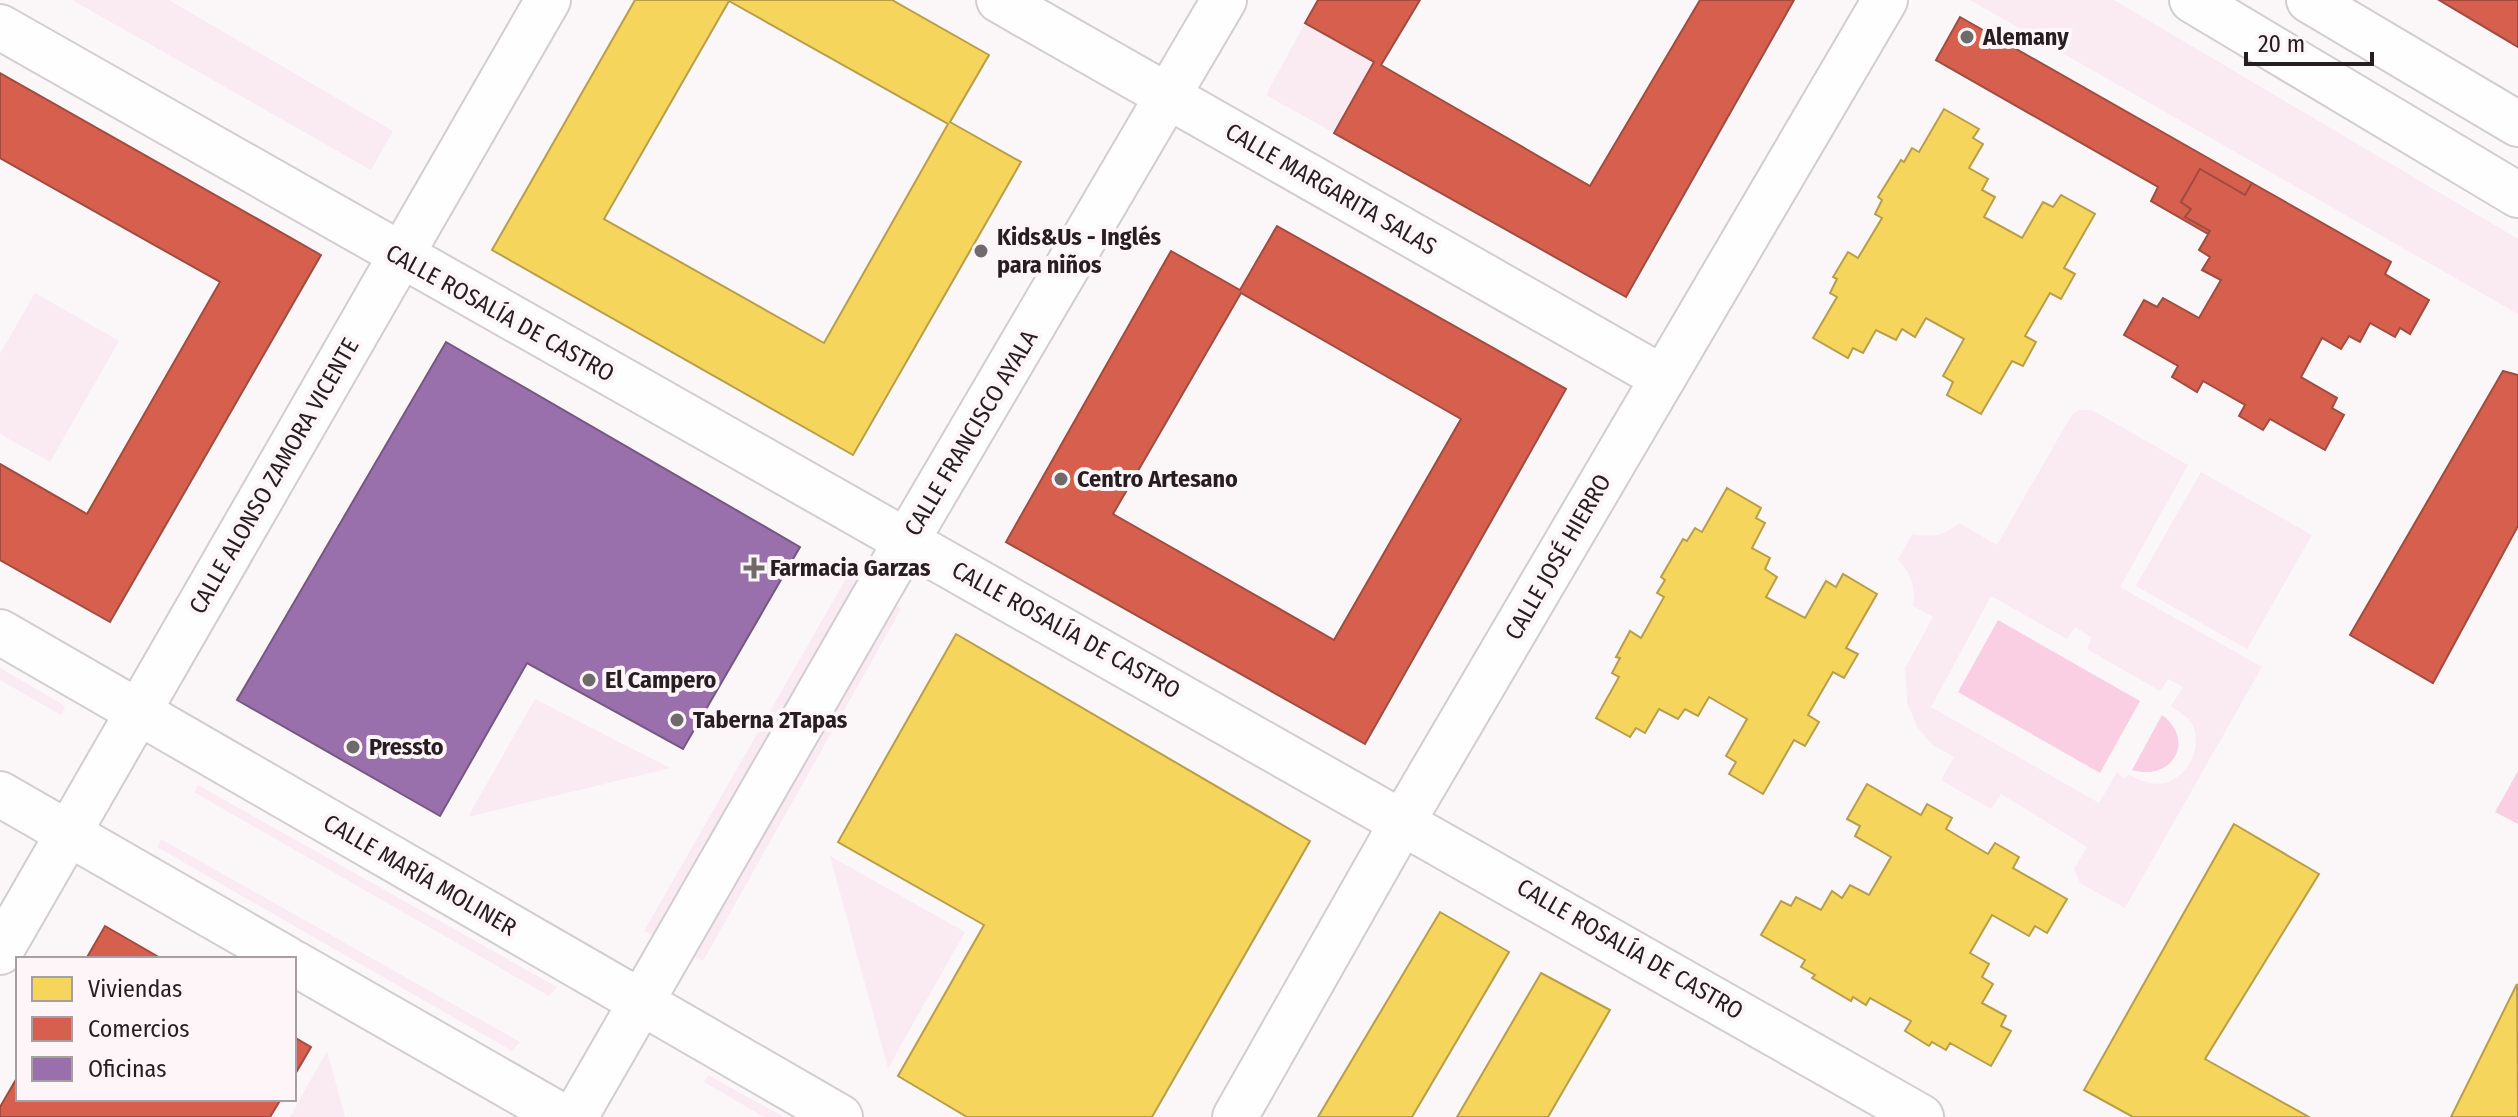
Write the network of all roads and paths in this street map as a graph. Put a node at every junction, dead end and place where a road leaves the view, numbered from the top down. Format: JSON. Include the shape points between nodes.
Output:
{"nodes":[{"id":1,"x":548,"y":0,"type":"edge"},
{"id":2,"x":999,"y":0,"type":"edge"},
{"id":3,"x":1224,"y":0,"type":"edge"},
{"id":4,"x":1885,"y":0,"type":"edge"},
{"id":5,"x":2192,"y":0,"type":"edge"},
{"id":6,"x":2309,"y":0,"type":"edge"},
{"id":7,"x":0,"y":27,"type":"edge"},
{"id":8,"x":1170,"y":97,"type":"junction"},
{"id":9,"x":2518,"y":124,"type":"edge"},
{"id":10,"x":2518,"y":195,"type":"edge"},
{"id":11,"x":400,"y":257,"type":"junction"},
{"id":12,"x":1663,"y":378,"type":"junction"},
{"id":13,"x":907,"y":540,"type":"junction"},
{"id":14,"x":0,"y":632,"type":"edge"},
{"id":15,"x":138,"y":712,"type":"junction"},
{"id":16,"x":0,"y":794,"type":"edge"},
{"id":17,"x":1403,"y":821,"type":"junction"},
{"id":18,"x":68,"y":833,"type":"junction"},
{"id":19,"x":0,"y":952,"type":"edge"},
{"id":20,"x":284,"y":957,"type":"edge"},
{"id":21,"x":296,"y":964,"type":"edge"},
{"id":22,"x":640,"y":1001,"type":"junction"},
{"id":23,"x":563,"y":1117,"type":"edge"},
{"id":24,"x":575,"y":1117,"type":"edge"},
{"id":25,"x":840,"y":1117,"type":"edge"},
{"id":26,"x":1235,"y":1117,"type":"edge"},
{"id":27,"x":1921,"y":1117,"type":"edge"}],
"edges":[{"from":1,"to":11,"type":"street","name":"CALLE ALONSO ZAMORA VICENTE"},
{"from":2,"to":8,"type":"street","name":"CALLE MARGARITA SALAS"},
{"from":3,"to":8,"type":"street","name":"CALLE FRANCISCO AYALA"},
{"from":4,"to":12,"type":"street","name":"CALLE JOSÉ HIERRO"},
{"from":5,"to":10,"type":"street"},
{"from":6,"to":9,"type":"street"},
{"from":7,"to":11,"type":"street","name":"CALLE ROSALÍA DE CASTRO"},
{"from":8,"to":12,"type":"street","name":"CALLE MARGARITA SALAS"},
{"from":8,"to":13,"type":"street","name":"CALLE FRANCISCO AYALA"},
{"from":11,"to":13,"type":"street","name":"CALLE ROSALÍA DE CASTRO"},
{"from":11,"to":15,"type":"street","name":"CALLE ALONSO ZAMORA VICENTE"},
{"from":12,"to":17,"type":"street","name":"CALLE JOSÉ HIERRO"},
{"from":13,"to":17,"type":"street","name":"CALLE ROSALÍA DE CASTRO"},
{"from":13,"to":22,"type":"street","name":"CALLE FRANCISCO AYALA"},
{"from":14,"to":15,"type":"street","name":"CALLE MARÍA MOLINER"},
{"from":15,"to":18,"type":"street","name":"CALLE ALONSO ZAMORA VICENTE"},
{"from":15,"to":22,"type":"street","name":"CALLE MARÍA MOLINER"},
{"from":16,"to":18,"type":"street"},
{"from":17,"to":26,"type":"street","name":"CALLE JOSÉ HIERRO"},
{"from":17,"to":27,"type":"street","name":"CALLE ROSALÍA DE CASTRO"},
{"from":18,"to":19,"type":"street","name":"CALLE ALONSO ZAMORA VICENTE"},
{"from":18,"to":20,"type":"street"},
{"from":21,"to":23,"type":"street"},
{"from":22,"to":24,"type":"street","name":"CALLE FRANCISCO AYALA"},
{"from":22,"to":25,"type":"street","name":"CALLE MARÍA MOLINER"}]}
